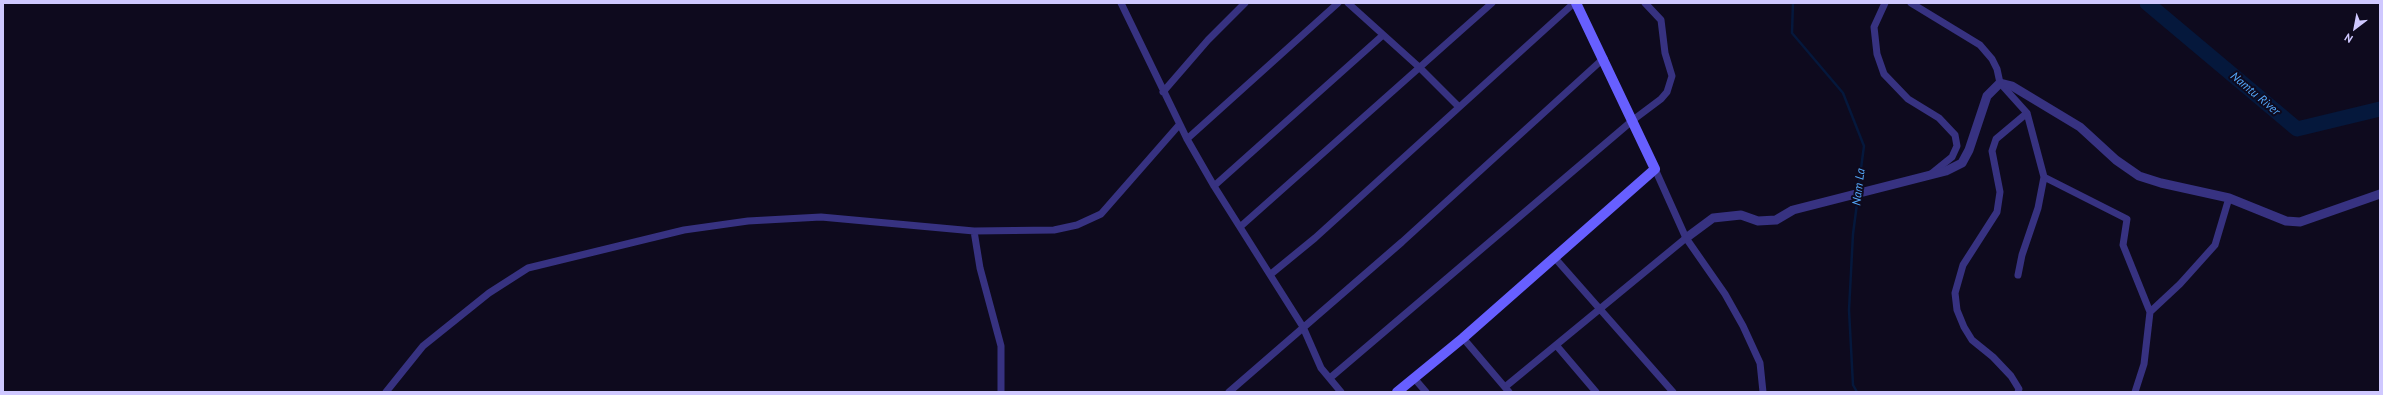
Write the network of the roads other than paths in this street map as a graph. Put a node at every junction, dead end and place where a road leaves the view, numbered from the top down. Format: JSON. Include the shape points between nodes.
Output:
{"nodes":[{"id":1,"x":1121,"y":3,"type":"edge"},
{"id":2,"x":1245,"y":3,"type":"edge"},
{"id":3,"x":1338,"y":3,"type":"edge"},
{"id":4,"x":1348,"y":3,"type":"edge"},
{"id":5,"x":1492,"y":3,"type":"edge"},
{"id":6,"x":1575,"y":3,"type":"edge"},
{"id":7,"x":1645,"y":3,"type":"edge"},
{"id":8,"x":1885,"y":3,"type":"edge"},
{"id":9,"x":1911,"y":3,"type":"edge"},
{"id":10,"x":1383,"y":35,"type":"junction"},
{"id":11,"x":1604,"y":58,"type":"junction"},
{"id":12,"x":1419,"y":67,"type":"junction"},
{"id":13,"x":2000,"y":83,"type":"junction"},
{"id":14,"x":1162,"y":92,"type":"junction"},
{"id":15,"x":1459,"y":108,"type":"junction"},
{"id":16,"x":2027,"y":112,"type":"junction"},
{"id":17,"x":1633,"y":120,"type":"junction"},
{"id":18,"x":1179,"y":125,"type":"junction"},
{"id":19,"x":1187,"y":139,"type":"junction"},
{"id":20,"x":1655,"y":169,"type":"junction"},
{"id":21,"x":1930,"y":174,"type":"junction"},
{"id":22,"x":2044,"y":177,"type":"junction"},
{"id":23,"x":1214,"y":186,"type":"junction"},
{"id":24,"x":2380,"y":194,"type":"edge"},
{"id":25,"x":2229,"y":198,"type":"junction"},
{"id":26,"x":1240,"y":227,"type":"junction"},
{"id":27,"x":974,"y":231,"type":"junction"},
{"id":28,"x":1686,"y":238,"type":"junction"},
{"id":29,"x":1554,"y":257,"type":"junction"},
{"id":30,"x":1271,"y":274,"type":"junction"},
{"id":31,"x":2018,"y":275,"type":"dead end"},
{"id":32,"x":1600,"y":309,"type":"junction"},
{"id":33,"x":2150,"y":312,"type":"junction"},
{"id":34,"x":1303,"y":327,"type":"junction"},
{"id":35,"x":1463,"y":338,"type":"junction"},
{"id":36,"x":1556,"y":346,"type":"junction"},
{"id":37,"x":1330,"y":378,"type":"junction"},
{"id":38,"x":1414,"y":378,"type":"junction"},
{"id":39,"x":1507,"y":390,"type":"edge"},
{"id":40,"x":386,"y":392,"type":"edge"},
{"id":41,"x":1001,"y":392,"type":"edge"},
{"id":42,"x":1228,"y":392,"type":"edge"},
{"id":43,"x":1341,"y":392,"type":"edge"},
{"id":44,"x":1397,"y":392,"type":"edge"},
{"id":45,"x":1426,"y":392,"type":"edge"},
{"id":46,"x":1596,"y":392,"type":"edge"},
{"id":47,"x":1673,"y":392,"type":"edge"},
{"id":48,"x":1763,"y":392,"type":"edge"},
{"id":49,"x":2018,"y":392,"type":"edge"},
{"id":50,"x":2135,"y":392,"type":"edge"}],
"edges":[{"from":1,"to":14,"type":"street"},
{"from":2,"to":14,"type":"street"},
{"from":3,"to":19,"type":"street"},
{"from":4,"to":10,"type":"street"},
{"from":5,"to":12,"type":"street"},
{"from":6,"to":11,"type":"main road"},
{"from":6,"to":15,"type":"street"},
{"from":7,"to":17,"type":"street","via":[[1661,20],[1665,53],[1672,76],[1667,92],[1661,100]]},
{"from":8,"to":21,"type":"street","via":[[1874,27],[1877,54],[1884,74],[1908,99],[1938,118],[1955,135],[1957,146],[1952,157]]},
{"from":9,"to":13,"type":"street","via":[[1980,45],[1997,68]]},
{"from":10,"to":12,"type":"street"},
{"from":10,"to":23,"type":"street"},
{"from":11,"to":17,"type":"main road"},
{"from":11,"to":34,"type":"street","via":[[1402,242]]},
{"from":12,"to":15,"type":"street"},
{"from":12,"to":26,"type":"street"},
{"from":13,"to":16,"type":"street"},
{"from":13,"to":21,"type":"street","via":[[1987,96],[1969,150],[1962,163]]},
{"from":13,"to":25,"type":"street","via":[[2012,86],[2080,127],[2116,160],[2139,176]]},
{"from":14,"to":18,"type":"street"},
{"from":15,"to":30,"type":"street","via":[[1315,238]]},
{"from":16,"to":22,"type":"street"},
{"from":16,"to":49,"type":"street","via":[[1996,139],[1992,151],[2000,192],[1997,212],[1963,264],[1955,293],[1957,310],[1972,340],[2011,376],[2019,389]]},
{"from":17,"to":20,"type":"main road"},
{"from":17,"to":37,"type":"street"},
{"from":18,"to":19,"type":"street"},
{"from":18,"to":27,"type":"street","via":[[1101,214],[1077,225],[1054,230]]},
{"from":19,"to":23,"type":"street"},
{"from":20,"to":28,"type":"street"},
{"from":20,"to":29,"type":"main road"},
{"from":21,"to":28,"type":"street","via":[[1793,210],[1776,220],[1758,221],[1741,215],[1713,218]]},
{"from":22,"to":31,"type":"street","via":[[2038,208]]},
{"from":22,"to":33,"type":"street","via":[[2127,219],[2123,245]]},
{"from":23,"to":26,"type":"street"},
{"from":24,"to":25,"type":"street","via":[[2300,222],[2286,221]]},
{"from":25,"to":33,"type":"street","via":[[2215,245],[2180,284]]},
{"from":26,"to":30,"type":"street"},
{"from":27,"to":40,"type":"street","via":[[821,216],[748,221],[684,230],[528,268],[489,293],[423,346]]},
{"from":27,"to":41,"type":"street","via":[[980,268],[1001,346]]},
{"from":28,"to":32,"type":"street"},
{"from":28,"to":48,"type":"street","via":[[1744,326],[1760,363]]},
{"from":29,"to":32,"type":"street"},
{"from":29,"to":35,"type":"main road"},
{"from":30,"to":34,"type":"street"},
{"from":32,"to":36,"type":"street"},
{"from":32,"to":47,"type":"street"},
{"from":33,"to":50,"type":"street","via":[[2144,364]]},
{"from":34,"to":37,"type":"street","via":[[1321,368]]},
{"from":34,"to":42,"type":"street"},
{"from":35,"to":38,"type":"main road"},
{"from":35,"to":39,"type":"street"},
{"from":36,"to":39,"type":"street"},
{"from":36,"to":46,"type":"street"},
{"from":37,"to":43,"type":"street"},
{"from":38,"to":44,"type":"main road"},
{"from":38,"to":45,"type":"street"}]}
